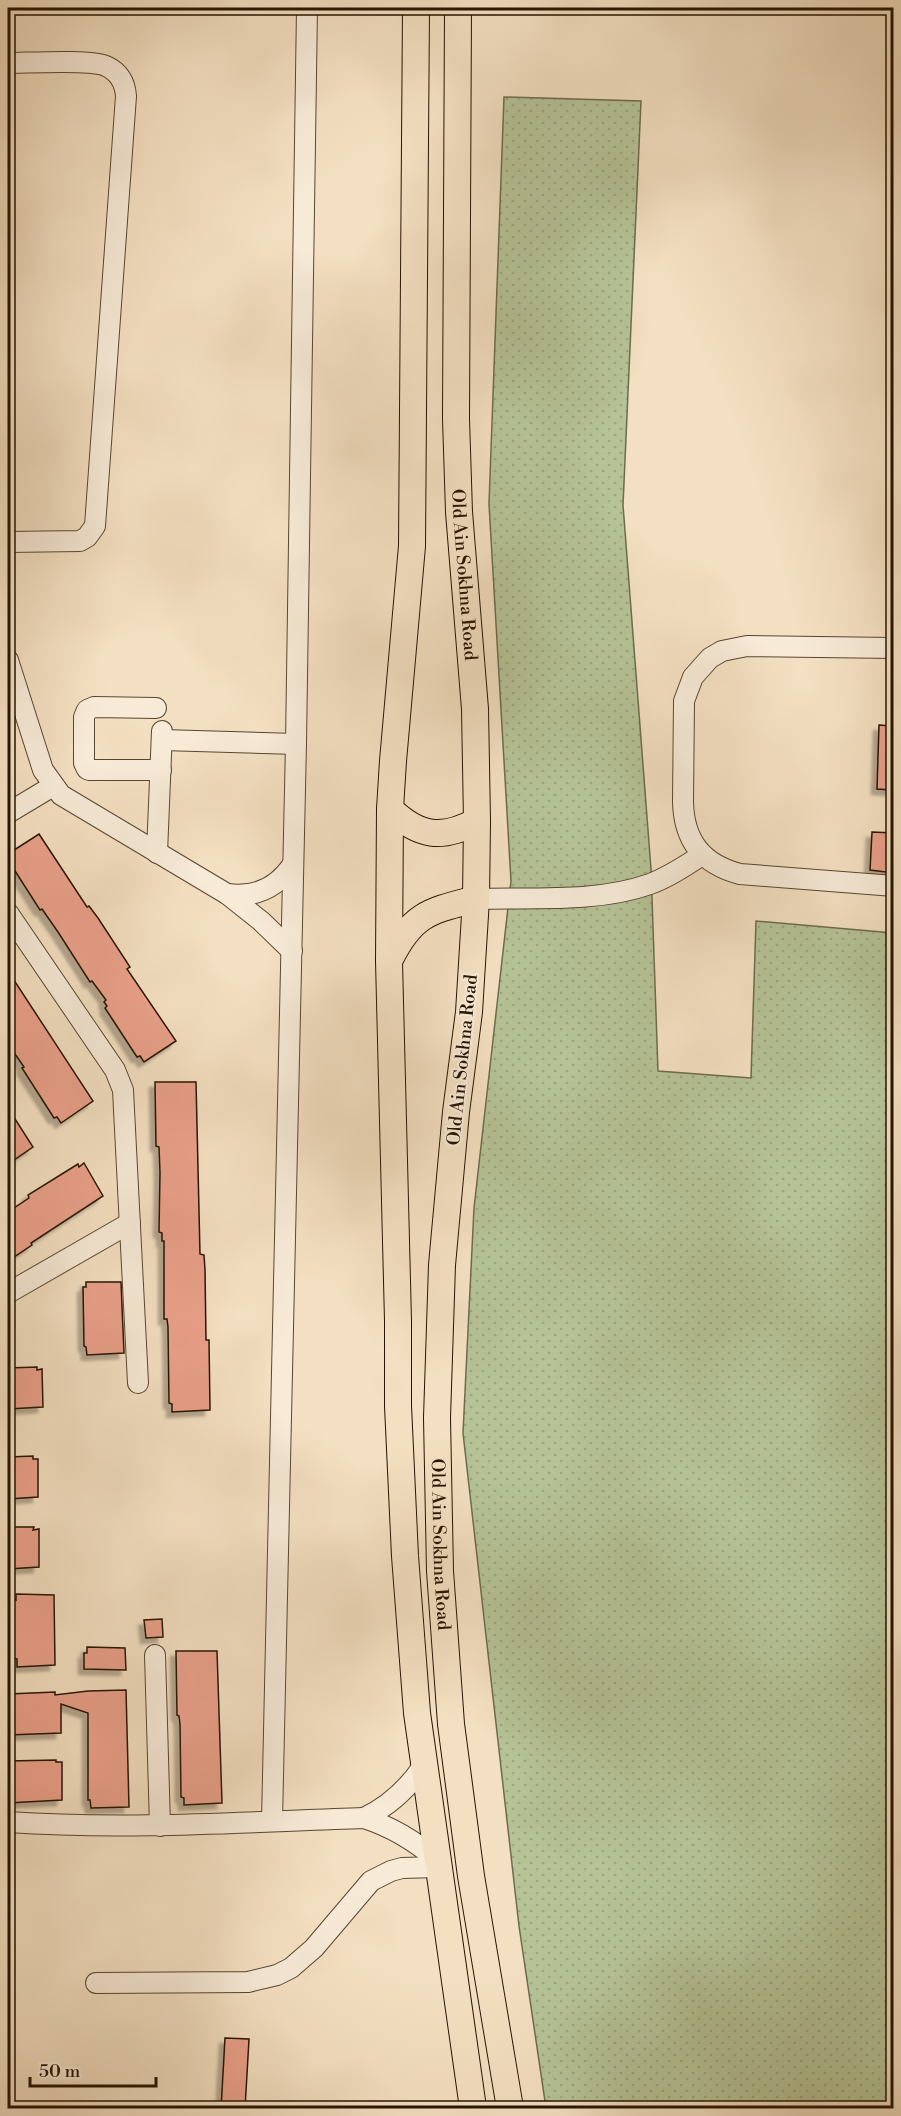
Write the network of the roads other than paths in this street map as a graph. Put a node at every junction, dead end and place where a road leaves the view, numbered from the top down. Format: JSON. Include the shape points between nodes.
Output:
{"nodes":[{"id":1,"x":307,"y":8,"type":"edge"},
{"id":2,"x":416,"y":8,"type":"edge"},
{"id":3,"x":458,"y":8,"type":"edge"},
{"id":4,"x":8,"y":63,"type":"edge"},
{"id":5,"x":8,"y":542,"type":"edge"},
{"id":6,"x":894,"y":648,"type":"edge"},
{"id":7,"x":8,"y":660,"type":"edge"},
{"id":8,"x":156,"y":708,"type":"dead end"},
{"id":9,"x":296,"y":744,"type":"junction"},
{"id":10,"x":161,"y":770,"type":"junction"},
{"id":11,"x":53,"y":786,"type":"junction"},
{"id":12,"x":9,"y":808,"type":"edge"},
{"id":13,"x":390,"y":809,"type":"junction"},
{"id":14,"x":477,"y":821,"type":"junction"},
{"id":15,"x":157,"y":853,"type":"junction"},
{"id":16,"x":702,"y":855,"type":"junction"},
{"id":17,"x":293,"y":864,"type":"junction"},
{"id":18,"x":894,"y":886,"type":"edge"},
{"id":19,"x":226,"y":894,"type":"junction"},
{"id":20,"x":476,"y":899,"type":"junction"},
{"id":21,"x":8,"y":913,"type":"edge"},
{"id":22,"x":292,"y":951,"type":"junction"},
{"id":23,"x":389,"y":961,"type":"junction"},
{"id":24,"x":130,"y":1223,"type":"junction"},
{"id":25,"x":8,"y":1293,"type":"edge"},
{"id":26,"x":138,"y":1383,"type":"dead end"},
{"id":27,"x":155,"y":1656,"type":"dead end"},
{"id":28,"x":423,"y":1766,"type":"junction"},
{"id":29,"x":364,"y":1818,"type":"junction"},
{"id":30,"x":272,"y":1821,"type":"junction"},
{"id":31,"x":8,"y":1822,"type":"edge"},
{"id":32,"x":160,"y":1826,"type":"junction"},
{"id":33,"x":437,"y":1863,"type":"junction"},
{"id":34,"x":96,"y":1983,"type":"dead end"},
{"id":35,"x":473,"y":2109,"type":"edge"},
{"id":36,"x":510,"y":2109,"type":"edge"}],
"edges":[{"from":1,"to":9,"type":"street"},
{"from":2,"to":13,"type":"main road","name":"Old Ain Sokhna Road","via":[[412,546]]},
{"from":3,"to":14,"type":"main road","name":"Old Ain Sokhna Road","via":[[456,419],[459,512],[475,709]]},
{"from":4,"to":5,"type":"street","via":[[102,65],[119,76],[126,96],[95,526],[80,541]]},
{"from":6,"to":16,"type":"street","via":[[747,646],[722,651],[701,667],[684,701],[683,816]]},
{"from":7,"to":11,"type":"street","via":[[39,761]]},
{"from":8,"to":10,"type":"street","via":[[87,710],[84,764],[89,770]]},
{"from":9,"to":10,"type":"street","via":[[162,735]]},
{"from":9,"to":17,"type":"street"},
{"from":10,"to":15,"type":"street"},
{"from":11,"to":12,"type":"street"},
{"from":11,"to":15,"type":"street","via":[[70,802]]},
{"from":13,"to":14,"type":"main road","via":[[404,823],[441,834]]},
{"from":13,"to":23,"type":"main road","name":"Old Ain Sokhna Road"},
{"from":14,"to":20,"type":"main road","name":"Old Ain Sokhna Road"},
{"from":15,"to":19,"type":"street"},
{"from":16,"to":18,"type":"street","via":[[713,864],[740,874]]},
{"from":16,"to":20,"type":"street","via":[[675,873],[624,891],[570,897]]},
{"from":17,"to":19,"type":"street","via":[[270,888],[249,895]]},
{"from":17,"to":22,"type":"street"},
{"from":19,"to":22,"type":"street"},
{"from":20,"to":23,"type":"main road","via":[[430,912],[413,923]]},
{"from":20,"to":36,"type":"main road","name":"Old Ain Sokhna Road","via":[[469,1012],[442,1265],[437,1418],[440,1571],[451,1724],[471,1876]]},
{"from":21,"to":24,"type":"street","via":[[120,1080]]},
{"from":22,"to":30,"type":"street"},
{"from":23,"to":28,"type":"main road","name":"Old Ain Sokhna Road","via":[[398,1406],[406,1567]]},
{"from":24,"to":25,"type":"street"},
{"from":24,"to":26,"type":"street"},
{"from":27,"to":32,"type":"street"},
{"from":28,"to":29,"type":"street","via":[[391,1802]]},
{"from":28,"to":33,"type":"main road","name":"Old Ain Sokhna Road"},
{"from":29,"to":30,"type":"street"},
{"from":29,"to":33,"type":"street","via":[[417,1843]]},
{"from":30,"to":32,"type":"street"},
{"from":31,"to":32,"type":"street"},
{"from":33,"to":34,"type":"street","via":[[402,1868],[371,1881],[315,1948],[277,1975],[248,1982]]},
{"from":33,"to":35,"type":"main road","name":"Old Ain Sokhna Road"}]}
